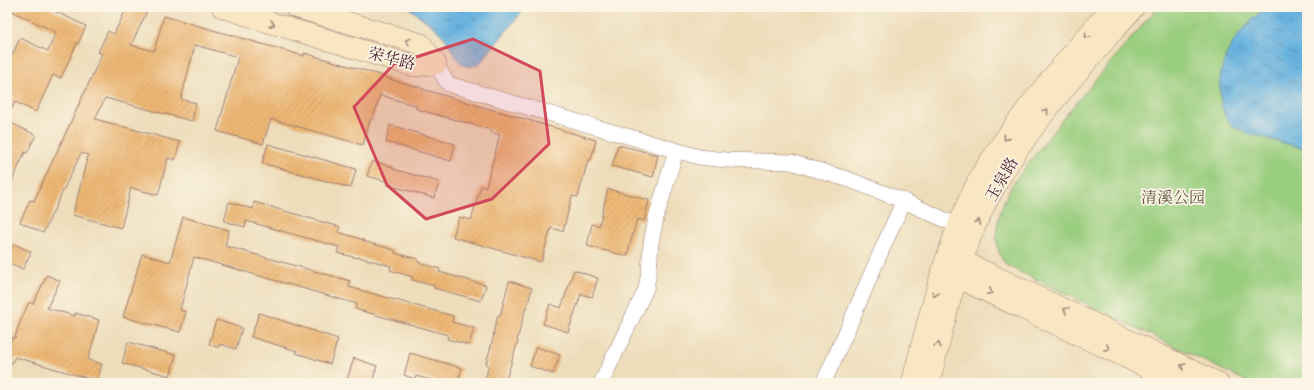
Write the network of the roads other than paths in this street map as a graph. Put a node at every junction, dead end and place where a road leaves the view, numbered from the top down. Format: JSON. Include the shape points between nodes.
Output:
{"nodes":[{"id":1,"x":222,"y":7,"type":"edge"},
{"id":2,"x":295,"y":7,"type":"edge"},
{"id":3,"x":1112,"y":7,"type":"edge"},
{"id":4,"x":1134,"y":7,"type":"edge"},
{"id":5,"x":436,"y":64,"type":"junction"},
{"id":6,"x":676,"y":150,"type":"junction"},
{"id":7,"x":904,"y":201,"type":"junction"},
{"id":8,"x":958,"y":226,"type":"junction"},
{"id":9,"x":952,"y":265,"type":"junction"},
{"id":10,"x":601,"y":383,"type":"edge"},
{"id":11,"x":823,"y":383,"type":"edge"},
{"id":12,"x":912,"y":383,"type":"edge"},
{"id":13,"x":929,"y":383,"type":"edge"},
{"id":14,"x":1180,"y":383,"type":"edge"},
{"id":15,"x":1218,"y":383,"type":"edge"}],
"edges":[{"from":1,"to":5,"type":"street","name":"荣华路","one_way":true,"via":[[414,66]]},
{"from":5,"to":2,"type":"street","name":"荣华路","one_way":true,"via":[[421,44]]},
{"from":3,"to":8,"type":"street","name":"玉泉路","one_way":true,"via":[[1016,123],[980,178]]},
{"from":9,"to":4,"type":"street","name":"玉泉路","one_way":true,"via":[[994,186],[1012,159],[1052,103]]},
{"from":5,"to":6,"type":"street","via":[[448,84]]},
{"from":6,"to":7,"type":"street","via":[[699,157],[726,160],[791,162],[850,180]]},
{"from":6,"to":10,"type":"street","via":[[656,218],[646,289]]},
{"from":7,"to":8,"type":"street"},
{"from":7,"to":11,"type":"street"},
{"from":8,"to":9,"type":"street","name":"玉泉路"},
{"from":9,"to":12,"type":"street","name":"玉泉路","one_way":true,"via":[[934,294]]},
{"from":13,"to":9,"type":"street","name":"玉泉路","one_way":true},
{"from":9,"to":14,"type":"street","one_way":true},
{"from":15,"to":9,"type":"street","one_way":true}]}
